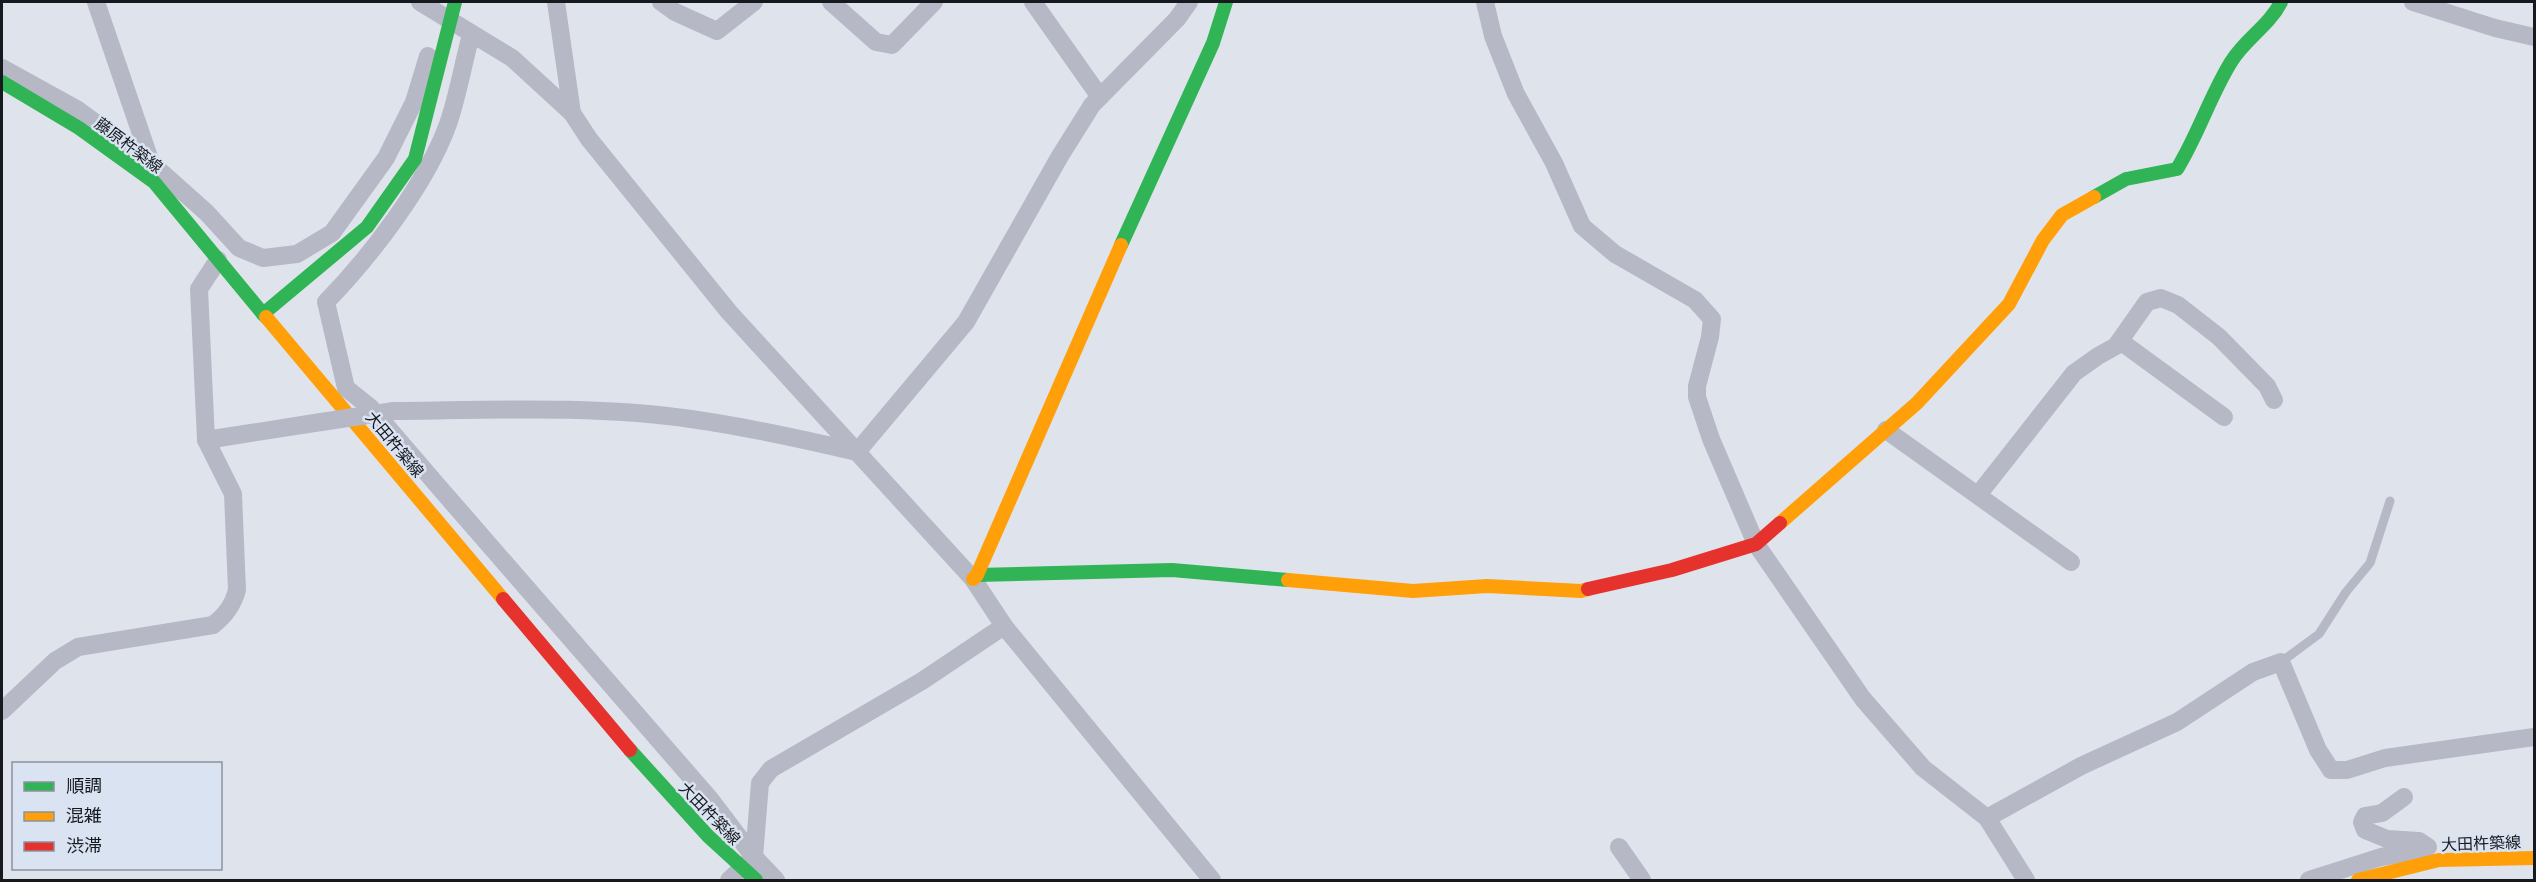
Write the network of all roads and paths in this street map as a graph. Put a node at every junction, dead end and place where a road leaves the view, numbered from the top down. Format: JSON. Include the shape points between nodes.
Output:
{"nodes":[{"id":1,"x":96,"y":2,"type":"edge"},
{"id":2,"x":420,"y":2,"type":"edge"},
{"id":3,"x":455,"y":2,"type":"edge"},
{"id":4,"x":556,"y":2,"type":"edge"},
{"id":5,"x":661,"y":2,"type":"edge"},
{"id":6,"x":754,"y":2,"type":"edge"},
{"id":7,"x":831,"y":2,"type":"edge"},
{"id":8,"x":934,"y":2,"type":"edge"},
{"id":9,"x":1033,"y":2,"type":"edge"},
{"id":10,"x":1189,"y":2,"type":"edge"},
{"id":11,"x":1226,"y":2,"type":"edge"},
{"id":12,"x":1485,"y":2,"type":"edge"},
{"id":13,"x":2281,"y":2,"type":"edge"},
{"id":14,"x":2413,"y":2,"type":"edge"},
{"id":15,"x":445,"y":17,"type":"junction"},
{"id":16,"x":471,"y":35,"type":"junction"},
{"id":17,"x":2535,"y":37,"type":"edge"},
{"id":18,"x":2,"y":68,"type":"edge"},
{"id":19,"x":2,"y":82,"type":"edge"},
{"id":20,"x":1100,"y":97,"type":"junction"},
{"id":21,"x":572,"y":113,"type":"junction"},
{"id":22,"x":151,"y":163,"type":"junction"},
{"id":23,"x":154,"y":182,"type":"junction"},
{"id":24,"x":218,"y":260,"type":"junction"},
{"id":25,"x":263,"y":314,"type":"junction"},
{"id":26,"x":2120,"y":342,"type":"junction"},
{"id":27,"x":2274,"y":400,"type":"dead end"},
{"id":28,"x":2224,"y":417,"type":"dead end"},
{"id":29,"x":1886,"y":430,"type":"junction"},
{"id":30,"x":206,"y":440,"type":"junction"},
{"id":31,"x":857,"y":452,"type":"junction"},
{"id":32,"x":1978,"y":495,"type":"junction"},
{"id":33,"x":2390,"y":501,"type":"dead end"},
{"id":34,"x":1756,"y":544,"type":"junction"},
{"id":35,"x":2071,"y":562,"type":"dead end"},
{"id":36,"x":975,"y":577,"type":"junction"},
{"id":37,"x":1004,"y":626,"type":"junction"},
{"id":38,"x":2281,"y":662,"type":"junction"},
{"id":39,"x":2,"y":711,"type":"edge"},
{"id":40,"x":2535,"y":737,"type":"edge"},
{"id":41,"x":2404,"y":797,"type":"dead end"},
{"id":42,"x":1987,"y":818,"type":"junction"},
{"id":43,"x":2535,"y":844,"type":"edge"},
{"id":44,"x":1619,"y":847,"type":"dead end"},
{"id":45,"x":2435,"y":854,"type":"junction"},
{"id":46,"x":2535,"y":858,"type":"edge"},
{"id":47,"x":745,"y":872,"type":"edge"},
{"id":48,"x":776,"y":880,"type":"edge"},
{"id":49,"x":1212,"y":880,"type":"edge"},
{"id":50,"x":1642,"y":880,"type":"edge"},
{"id":51,"x":2026,"y":880,"type":"edge"},
{"id":52,"x":2309,"y":880,"type":"edge"},
{"id":53,"x":2358,"y":880,"type":"edge"}],
"edges":[{"from":1,"to":22,"type":"street"},
{"from":2,"to":15,"type":"street"},
{"from":3,"to":15,"type":"street"},
{"from":4,"to":21,"type":"street"},
{"from":5,"to":6,"type":"street","via":[[717,31]]},
{"from":7,"to":8,"type":"street","via":[[876,42],[892,45]]},
{"from":9,"to":20,"type":"street"},
{"from":10,"to":20,"type":"street","via":[[1177,20]]},
{"from":11,"to":36,"type":"street","via":[[1213,43]]},
{"from":12,"to":34,"type":"street","via":[[1493,36],[1516,94],[1554,163],[1582,226],[1615,254],[1695,300],[1712,319],[1697,397]]},
{"from":13,"to":29,"type":"street","via":[[2224,74],[2178,169],[2126,179],[2062,215],[2043,240],[2009,304],[1917,403]]},
{"from":14,"to":17,"type":"street"},
{"from":15,"to":16,"type":"street"},
{"from":15,"to":22,"type":"street","via":[[414,102],[386,158],[332,233],[297,254],[263,258],[239,248]]},
{"from":15,"to":25,"type":"street","via":[[415,159],[367,227]]},
{"from":16,"to":21,"type":"street","via":[[512,58]]},
{"from":16,"to":47,"type":"street","via":[[448,124],[427,170],[358,269],[326,302],[346,388],[371,408],[710,799]]},
{"from":18,"to":22,"type":"street","via":[[78,110]]},
{"from":19,"to":23,"type":"street","name":"藤原杵築線","via":[[79,128]]},
{"from":20,"to":31,"type":"street","via":[[1060,156],[966,322]]},
{"from":21,"to":31,"type":"street","via":[[729,312]]},
{"from":22,"to":23,"type":"street"},
{"from":23,"to":24,"type":"street","name":"藤原杵築線"},
{"from":24,"to":25,"type":"street","name":"藤原杵築線"},
{"from":24,"to":30,"type":"street","via":[[199,290]]},
{"from":25,"to":47,"type":"street","name":"大田杵築線","via":[[621,740]]},
{"from":26,"to":27,"type":"street","via":[[2147,302],[2161,298],[2178,305],[2219,337],[2267,386]]},
{"from":26,"to":28,"type":"street"},
{"from":26,"to":32,"type":"street","via":[[2074,373]]},
{"from":29,"to":32,"type":"street"},
{"from":29,"to":34,"type":"street"},
{"from":30,"to":31,"type":"street","bridge":true,"via":[[394,411],[556,409],[690,419]]},
{"from":30,"to":39,"type":"street","via":[[233,494],[237,590],[224,617],[213,625],[78,646],[54,661]]},
{"from":31,"to":36,"type":"street"},
{"from":32,"to":35,"type":"street"},
{"from":33,"to":38,"type":"lane","via":[[2370,562],[2319,634]]},
{"from":34,"to":36,"type":"street","via":[[1672,570],[1581,591],[1487,586],[1413,591],[1172,570]]},
{"from":34,"to":42,"type":"street","via":[[1863,699],[1923,768]]},
{"from":36,"to":37,"type":"street"},
{"from":37,"to":47,"type":"street","via":[[922,681],[771,769],[760,783]]},
{"from":37,"to":49,"type":"street"},
{"from":38,"to":40,"type":"street","via":[[2318,750],[2331,770],[2347,771],[2385,758]]},
{"from":38,"to":42,"type":"street","via":[[2253,672],[2177,722],[2080,766]]},
{"from":41,"to":45,"type":"street","via":[[2382,813],[2365,816],[2365,830],[2387,839],[2419,841]]},
{"from":42,"to":51,"type":"street"},
{"from":43,"to":45,"type":"street","via":[[2471,845]]},
{"from":44,"to":50,"type":"street"},
{"from":45,"to":46,"type":"street","name":"大田杵築線"},
{"from":45,"to":52,"type":"street","via":[[2381,857]]},
{"from":45,"to":53,"type":"street","name":"大田杵築線"},
{"from":47,"to":48,"type":"street"}]}
